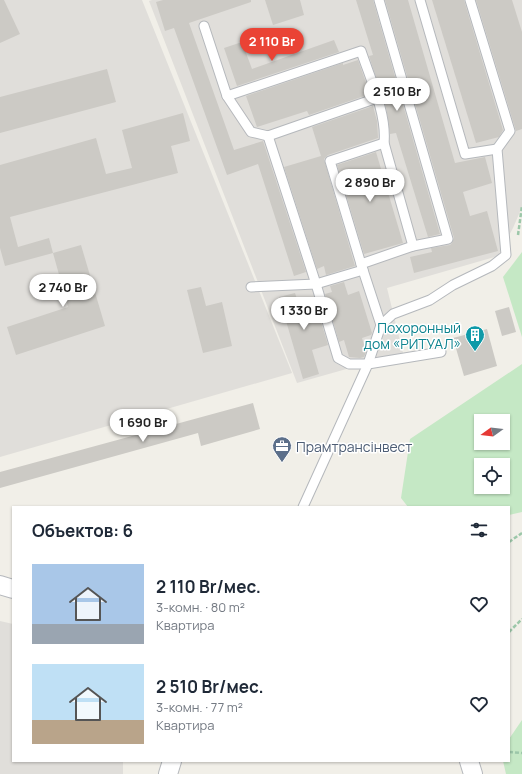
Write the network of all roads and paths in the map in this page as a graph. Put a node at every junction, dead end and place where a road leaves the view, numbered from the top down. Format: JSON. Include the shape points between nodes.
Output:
{"nodes":[{"id":1,"x":379,"y":0,"type":"edge"},
{"id":2,"x":420,"y":0,"type":"edge"},
{"id":3,"x":470,"y":0,"type":"edge"},
{"id":4,"x":204,"y":26,"type":"dead end"},
{"id":5,"x":227,"y":96,"type":"junction"},
{"id":6,"x":377,"y":98,"type":"junction"},
{"id":7,"x":268,"y":136,"type":"junction"},
{"id":8,"x":384,"y":143,"type":"junction"},
{"id":9,"x":497,"y":149,"type":"junction"},
{"id":10,"x":413,"y":246,"type":"junction"},
{"id":11,"x":362,"y":267,"type":"junction"},
{"id":12,"x":316,"y":284,"type":"junction"},
{"id":13,"x":251,"y":287,"type":"dead end"},
{"id":14,"x":381,"y":325,"type":"junction"},
{"id":15,"x":441,"y":352,"type":"dead end"},
{"id":16,"x":368,"y":364,"type":"junction"},
{"id":17,"x":303,"y":506,"type":"edge"},
{"id":18,"x":522,"y":533,"type":"edge"},
{"id":19,"x":510,"y":541,"type":"edge"},
{"id":20,"x":0,"y":585,"type":"edge"},
{"id":21,"x":12,"y":589,"type":"edge"},
{"id":22,"x":522,"y":619,"type":"edge"},
{"id":23,"x":510,"y":631,"type":"edge"},
{"id":24,"x":510,"y":752,"type":"edge"},
{"id":25,"x":522,"y":753,"type":"edge"},
{"id":26,"x":172,"y":762,"type":"edge"},
{"id":27,"x":469,"y":762,"type":"edge"},
{"id":28,"x":168,"y":774,"type":"edge"},
{"id":29,"x":473,"y":774,"type":"edge"}],
"edges":[{"from":1,"to":10,"type":"lane","via":[[448,239]]},
{"from":2,"to":9,"type":"lane","via":[[465,154]]},
{"from":3,"to":9,"type":"lane","via":[[510,131]]},
{"from":4,"to":5,"type":"lane"},
{"from":5,"to":6,"type":"lane","via":[[361,51]]},
{"from":5,"to":7,"type":"lane","via":[[251,132]]},
{"from":6,"to":7,"type":"lane"},
{"from":6,"to":8,"type":"lane","via":[[385,131]]},
{"from":7,"to":12,"type":"lane"},
{"from":8,"to":10,"type":"lane"},
{"from":8,"to":11,"type":"lane","via":[[330,161]]},
{"from":9,"to":14,"type":"lane","via":[[506,255],[492,266],[453,284],[430,300],[393,314]]},
{"from":10,"to":11,"type":"lane"},
{"from":11,"to":12,"type":"lane"},
{"from":11,"to":14,"type":"lane"},
{"from":12,"to":13,"type":"lane"},
{"from":12,"to":16,"type":"lane","via":[[338,358],[349,364]]},
{"from":14,"to":16,"type":"lane"},
{"from":15,"to":16,"type":"lane"},
{"from":16,"to":17,"type":"lane"},
{"from":18,"to":19,"type":"path"},
{"from":20,"to":21,"type":"street"},
{"from":22,"to":23,"type":"path"},
{"from":24,"to":25,"type":"path"},
{"from":26,"to":28,"type":"street"},
{"from":27,"to":29,"type":"street"}]}
